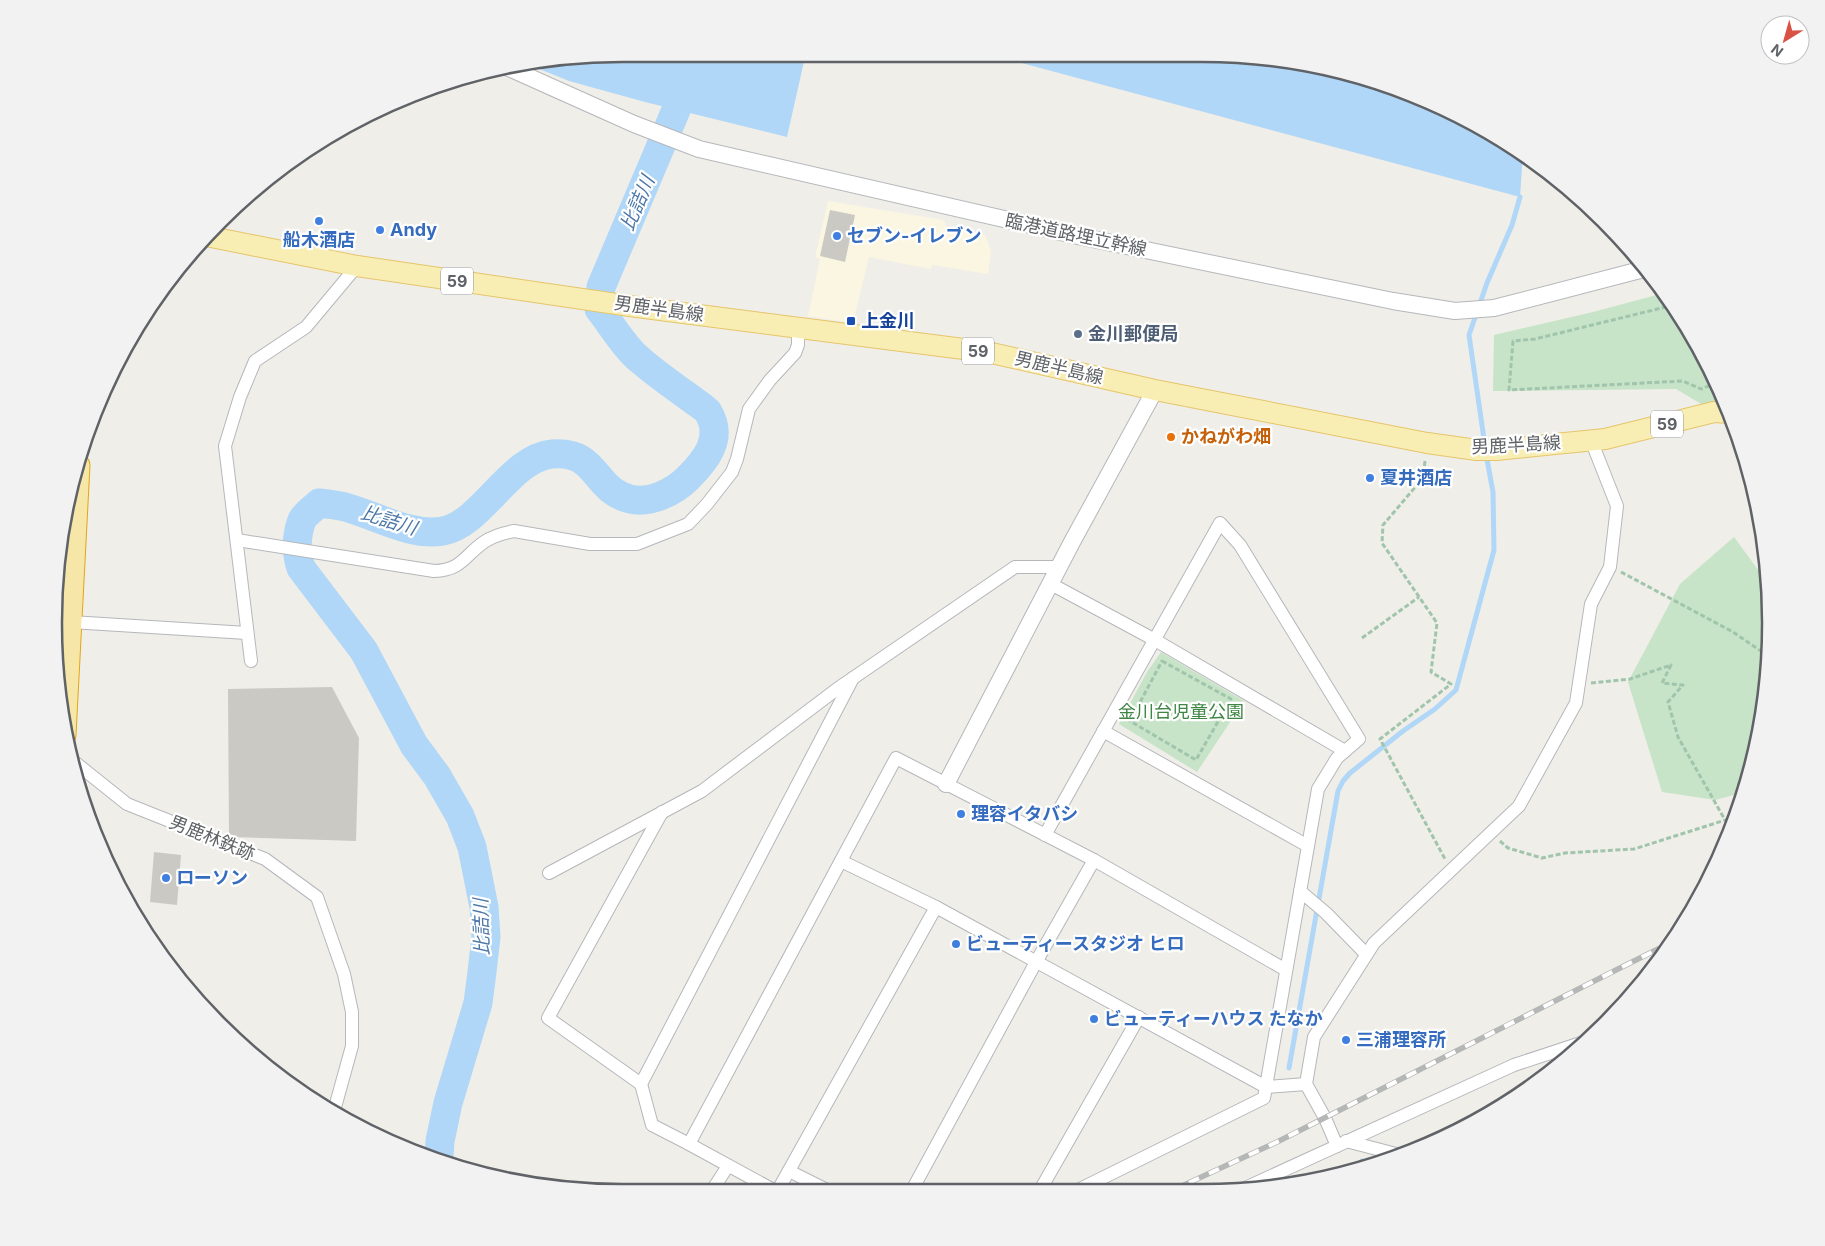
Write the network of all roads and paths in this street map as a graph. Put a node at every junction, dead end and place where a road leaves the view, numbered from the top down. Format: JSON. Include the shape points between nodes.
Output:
{"nodes":[{"id":1,"x":518,"y":72,"type":"edge"},
{"id":2,"x":216,"y":238,"type":"edge"},
{"id":3,"x":357,"y":266,"type":"junction"},
{"id":4,"x":1638,"y":271,"type":"edge"},
{"id":5,"x":1665,"y":307,"type":"edge"},
{"id":6,"x":798,"y":327,"type":"junction"},
{"id":7,"x":1709,"y":385,"type":"edge"},
{"id":8,"x":1155,"y":390,"type":"junction"},
{"id":9,"x":1721,"y":412,"type":"edge"},
{"id":10,"x":1591,"y":440,"type":"junction"},
{"id":11,"x":1427,"y":443,"type":"junction"},
{"id":12,"x":75,"y":506,"type":"edge"},
{"id":13,"x":237,"y":540,"type":"junction"},
{"id":14,"x":1060,"y":567,"type":"junction"},
{"id":15,"x":1610,"y":567,"type":"junction"},
{"id":16,"x":1051,"y":584,"type":"junction"},
{"id":17,"x":1419,"y":596,"type":"junction"},
{"id":18,"x":64,"y":621,"type":"edge"},
{"id":19,"x":248,"y":632,"type":"junction"},
{"id":20,"x":1362,"y":638,"type":"dead end"},
{"id":21,"x":1155,"y":640,"type":"junction"},
{"id":22,"x":1761,"y":651,"type":"edge"},
{"id":23,"x":251,"y":661,"type":"dead end"},
{"id":24,"x":64,"y":665,"type":"edge"},
{"id":25,"x":853,"y":678,"type":"junction"},
{"id":26,"x":1578,"y":684,"type":"junction"},
{"id":27,"x":1103,"y":731,"type":"junction"},
{"id":28,"x":1345,"y":751,"type":"junction"},
{"id":29,"x":1196,"y":760,"type":"joint"},
{"id":30,"x":82,"y":768,"type":"edge"},
{"id":31,"x":946,"y":784,"type":"junction"},
{"id":32,"x":662,"y":812,"type":"junction"},
{"id":33,"x":1725,"y":820,"type":"joint"},
{"id":34,"x":1491,"y":832,"type":"junction"},
{"id":35,"x":1045,"y":835,"type":"junction"},
{"id":36,"x":1308,"y":846,"type":"junction"},
{"id":37,"x":1094,"y":860,"type":"junction"},
{"id":38,"x":841,"y":861,"type":"junction"},
{"id":39,"x":1451,"y":870,"type":"junction"},
{"id":40,"x":549,"y":874,"type":"dead end"},
{"id":41,"x":1300,"y":891,"type":"junction"},
{"id":42,"x":936,"y":907,"type":"junction"},
{"id":43,"x":1366,"y":954,"type":"junction"},
{"id":44,"x":1036,"y":962,"type":"junction"},
{"id":45,"x":1286,"y":970,"type":"junction"},
{"id":46,"x":1139,"y":1017,"type":"junction"},
{"id":47,"x":1568,"y":1047,"type":"edge"},
{"id":48,"x":641,"y":1084,"type":"junction"},
{"id":49,"x":1306,"y":1084,"type":"junction"},
{"id":50,"x":1266,"y":1086,"type":"junction"},
{"id":51,"x":336,"y":1104,"type":"edge"},
{"id":52,"x":689,"y":1144,"type":"junction"},
{"id":53,"x":1341,"y":1144,"type":"junction"},
{"id":54,"x":1386,"y":1152,"type":"edge"},
{"id":55,"x":728,"y":1166,"type":"junction"},
{"id":56,"x":789,"y":1171,"type":"junction"},
{"id":57,"x":1262,"y":1180,"type":"edge"},
{"id":58,"x":716,"y":1184,"type":"edge"},
{"id":59,"x":762,"y":1184,"type":"edge"},
{"id":60,"x":782,"y":1184,"type":"edge"},
{"id":61,"x":815,"y":1184,"type":"edge"},
{"id":62,"x":915,"y":1184,"type":"edge"},
{"id":63,"x":1044,"y":1184,"type":"edge"},
{"id":64,"x":1090,"y":1184,"type":"edge"}],
"edges":[{"from":1,"to":4,"type":"street","name":"臨港道路埋立幹線","via":[[634,124],[699,148],[1078,236],[1392,301],[1455,310],[1494,308]]},
{"from":2,"to":3,"type":"main road","name":"男鹿半島線","number":"59"},
{"from":3,"to":6,"type":"main road","name":"男鹿半島線","number":"59"},
{"from":3,"to":13,"type":"street","via":[[306,327],[256,361],[248,375],[224,446]]},
{"from":5,"to":7,"type":"path","via":[[1535,339],[1513,341],[1509,390],[1683,381],[1701,388]]},
{"from":6,"to":8,"type":"main road","name":"男鹿半島線","number":"59","via":[[987,352]]},
{"from":6,"to":13,"type":"street","via":[[795,353],[749,408],[732,472],[688,524],[637,544],[590,544],[514,531],[485,541],[456,567],[434,571]]},
{"from":8,"to":11,"type":"main road","name":"男鹿半島線","number":"59"},
{"from":8,"to":14,"type":"street"},
{"from":9,"to":10,"type":"main road","name":"男鹿半島線","number":"59"},
{"from":10,"to":11,"type":"main road","name":"男鹿半島線","number":"59","via":[[1486,450]]},
{"from":10,"to":15,"type":"street","via":[[1617,506]]},
{"from":11,"to":17,"type":"path","via":[[1423,478],[1384,525],[1382,543]]},
{"from":12,"to":18,"type":"highway"},
{"from":13,"to":19,"type":"street"},
{"from":14,"to":16,"type":"street"},
{"from":14,"to":25,"type":"street","via":[[1015,567]]},
{"from":15,"to":22,"type":"path","via":[[1733,632]]},
{"from":15,"to":26,"type":"street","via":[[1591,604]]},
{"from":16,"to":21,"type":"street"},
{"from":16,"to":31,"type":"street"},
{"from":17,"to":20,"type":"path"},
{"from":17,"to":39,"type":"path","via":[[1437,623],[1431,672],[1451,684],[1380,740]]},
{"from":18,"to":19,"type":"street"},
{"from":18,"to":24,"type":"highway"},
{"from":19,"to":23,"type":"street"},
{"from":21,"to":27,"type":"street"},
{"from":21,"to":28,"type":"street"},
{"from":21,"to":28,"type":"street","via":[[1220,524],[1240,545],[1360,739]]},
{"from":25,"to":32,"type":"street","via":[[702,791]]},
{"from":25,"to":48,"type":"street"},
{"from":26,"to":33,"type":"path","via":[[1630,679],[1671,665],[1662,683],[1683,685],[1668,702],[1678,737]]},
{"from":26,"to":34,"type":"street","via":[[1576,703],[1518,806]]},
{"from":27,"to":35,"type":"street"},
{"from":27,"to":36,"type":"street"},
{"from":28,"to":36,"type":"street","via":[[1318,789]]},
{"from":29,"to":29,"type":"path","via":[[1130,721],[1162,660],[1231,699]]},
{"from":30,"to":51,"type":"street","name":"男鹿林鉄跡","via":[[127,804],[266,859],[317,897],[344,974],[352,1012],[352,1046]]},
{"from":31,"to":35,"type":"street"},
{"from":31,"to":38,"type":"street","via":[[896,758]]},
{"from":32,"to":40,"type":"street"},
{"from":32,"to":48,"type":"street","via":[[548,1018]]},
{"from":33,"to":34,"type":"path","via":[[1634,849],[1565,853],[1542,858],[1508,848]]},
{"from":34,"to":39,"type":"street"},
{"from":35,"to":37,"type":"street"},
{"from":36,"to":41,"type":"street"},
{"from":37,"to":44,"type":"street"},
{"from":37,"to":45,"type":"street"},
{"from":38,"to":42,"type":"street"},
{"from":38,"to":52,"type":"street"},
{"from":39,"to":43,"type":"street"},
{"from":41,"to":43,"type":"street"},
{"from":41,"to":45,"type":"street"},
{"from":42,"to":44,"type":"street"},
{"from":42,"to":56,"type":"street"},
{"from":43,"to":49,"type":"street","via":[[1314,1037]]},
{"from":44,"to":46,"type":"street"},
{"from":44,"to":62,"type":"street"},
{"from":45,"to":50,"type":"street"},
{"from":46,"to":50,"type":"street"},
{"from":46,"to":63,"type":"street"},
{"from":47,"to":53,"type":"street","via":[[1514,1065]]},
{"from":48,"to":52,"type":"street","via":[[652,1125]]},
{"from":49,"to":50,"type":"street"},
{"from":49,"to":53,"type":"street"},
{"from":50,"to":64,"type":"street","via":[[1264,1098]]},
{"from":52,"to":55,"type":"street"},
{"from":53,"to":54,"type":"street"},
{"from":53,"to":57,"type":"street"},
{"from":55,"to":58,"type":"street"},
{"from":55,"to":59,"type":"street"},
{"from":56,"to":60,"type":"street"},
{"from":56,"to":61,"type":"street"}]}
